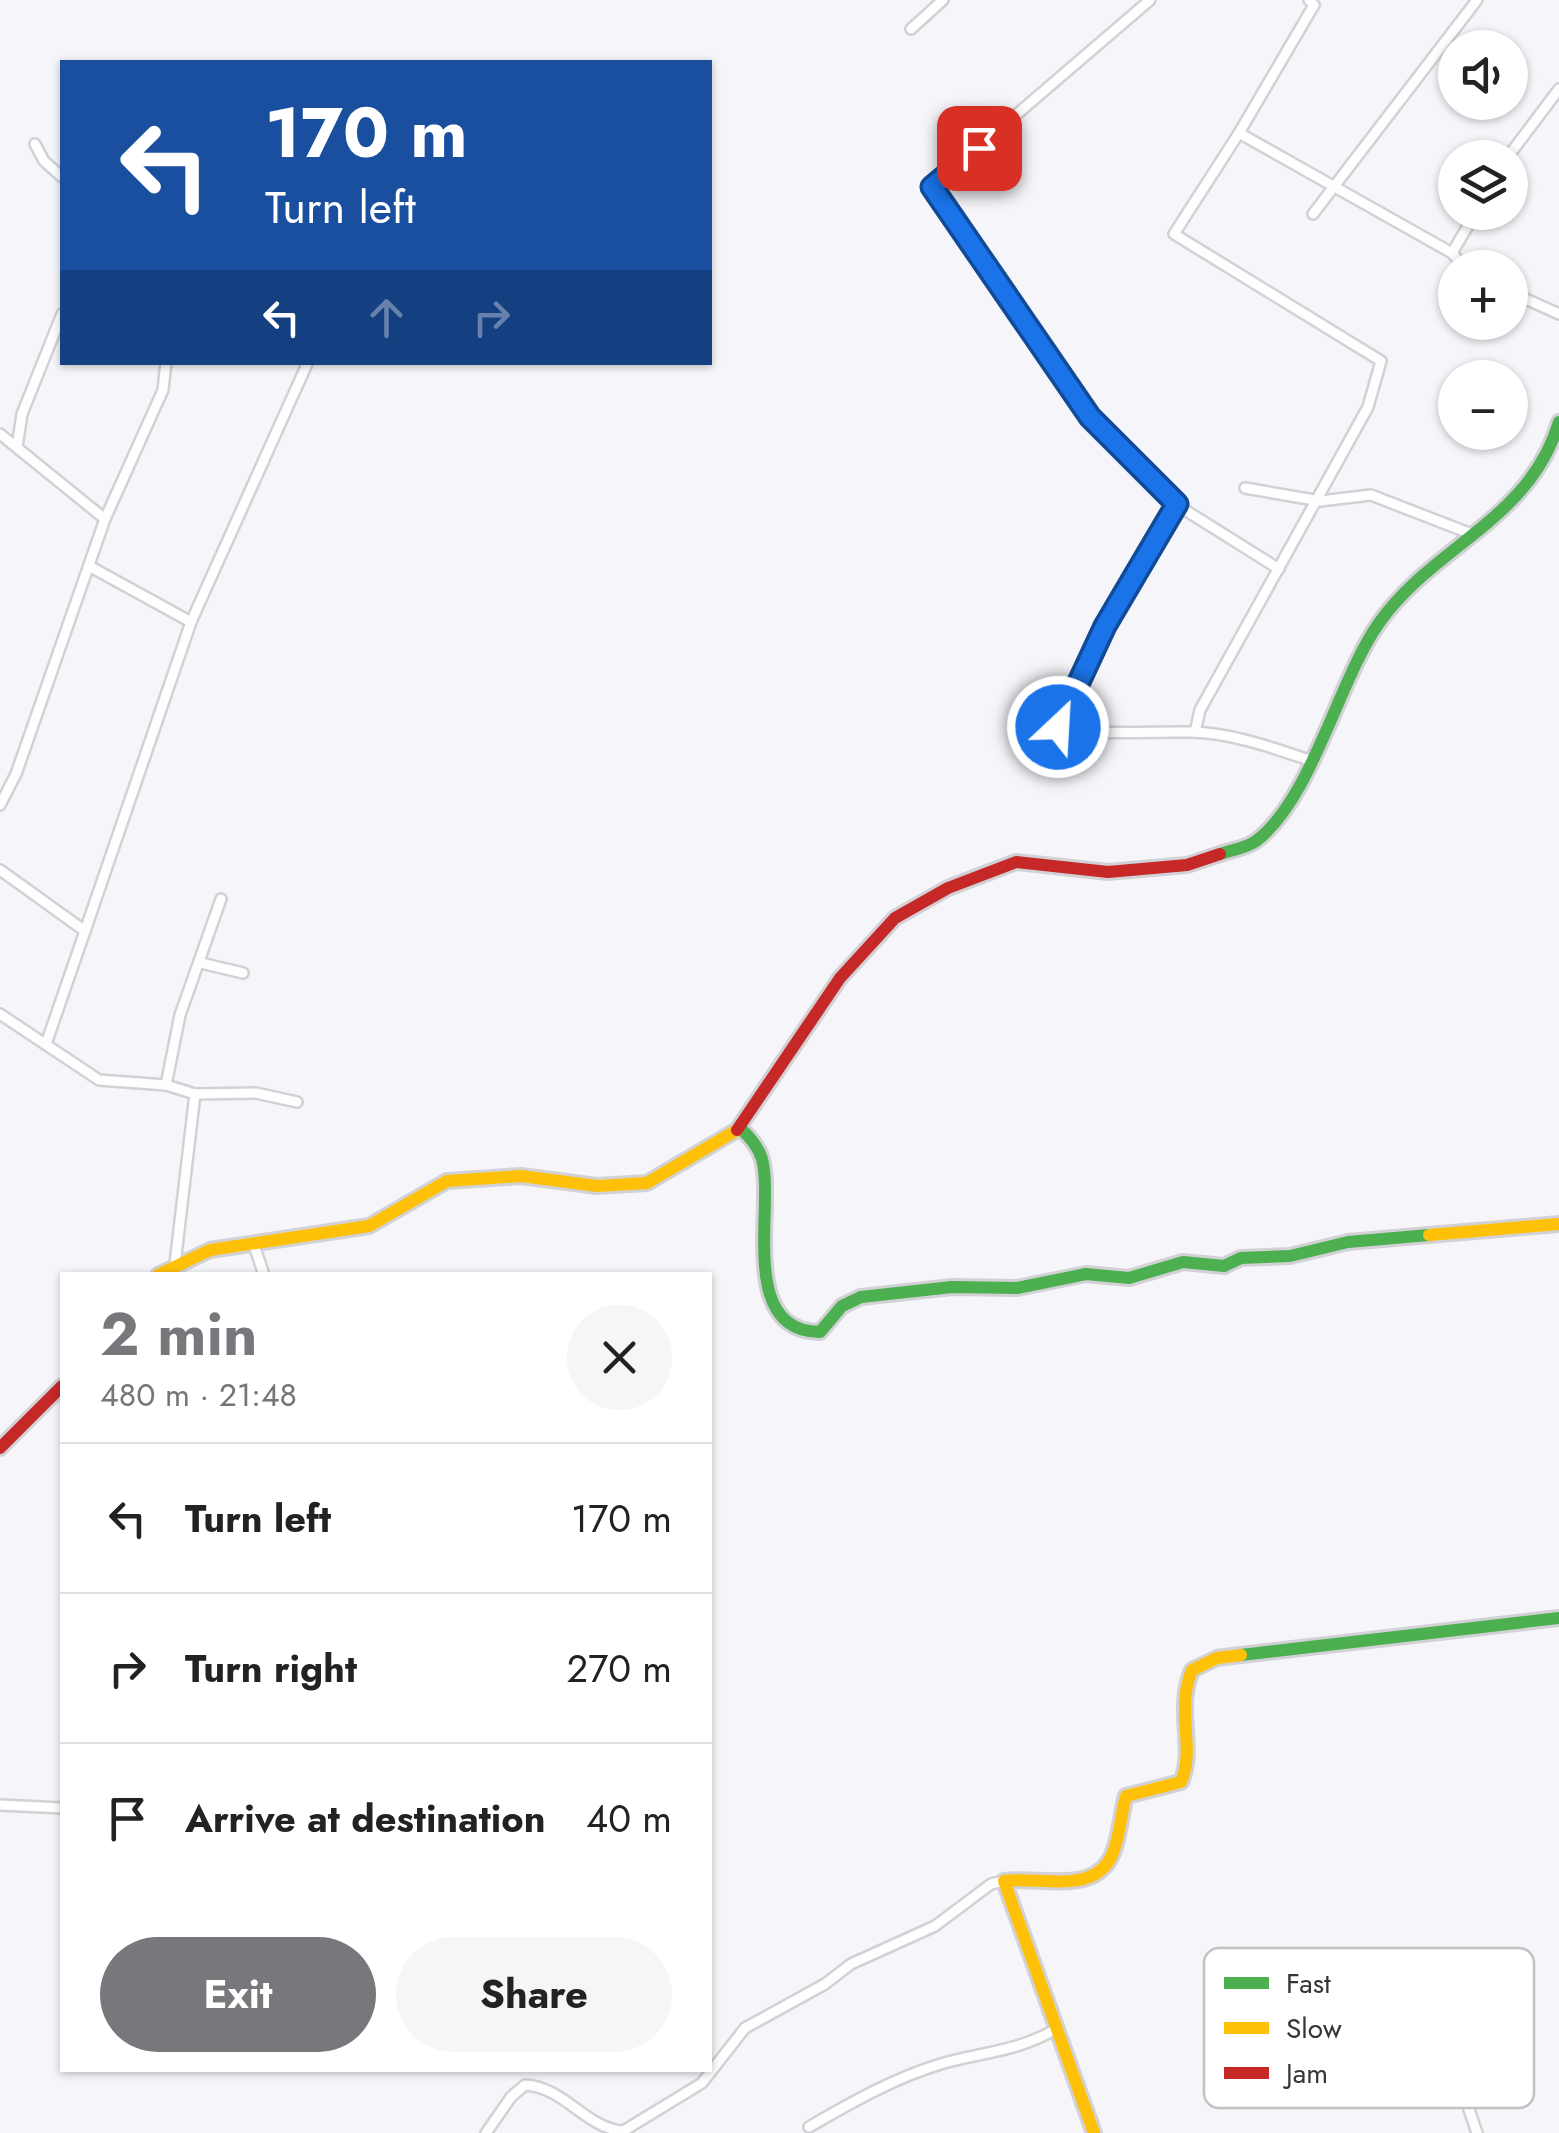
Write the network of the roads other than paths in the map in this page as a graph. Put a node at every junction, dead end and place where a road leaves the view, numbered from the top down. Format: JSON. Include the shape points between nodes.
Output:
{"nodes":[{"id":1,"x":942,"y":0,"type":"edge"},
{"id":2,"x":1150,"y":0,"type":"edge"},
{"id":3,"x":1477,"y":0,"type":"edge"},
{"id":4,"x":1313,"y":2,"type":"edge"},
{"id":5,"x":911,"y":29,"type":"dead end"},
{"id":6,"x":1559,"y":88,"type":"edge"},
{"id":7,"x":1239,"y":133,"type":"junction"},
{"id":8,"x":1520,"y":140,"type":"edge"},
{"id":9,"x":35,"y":144,"type":"dead end"},
{"id":10,"x":60,"y":175,"type":"edge"},
{"id":11,"x":1339,"y":187,"type":"junction"},
{"id":12,"x":1314,"y":214,"type":"dead end"},
{"id":13,"x":1447,"y":250,"type":"edge"},
{"id":14,"x":1528,"y":300,"type":"edge"},
{"id":15,"x":1559,"y":314,"type":"edge"},
{"id":16,"x":60,"y":319,"type":"edge"},
{"id":17,"x":166,"y":365,"type":"edge"},
{"id":18,"x":307,"y":365,"type":"edge"},
{"id":19,"x":1559,"y":422,"type":"edge"},
{"id":20,"x":0,"y":434,"type":"edge"},
{"id":21,"x":17,"y":447,"type":"junction"},
{"id":22,"x":1245,"y":488,"type":"dead end"},
{"id":23,"x":1320,"y":501,"type":"junction"},
{"id":24,"x":1177,"y":504,"type":"junction"},
{"id":25,"x":106,"y":519,"type":"junction"},
{"id":26,"x":1470,"y":533,"type":"junction"},
{"id":27,"x":89,"y":566,"type":"junction"},
{"id":28,"x":1279,"y":569,"type":"junction"},
{"id":29,"x":191,"y":622,"type":"junction"},
{"id":30,"x":1195,"y":732,"type":"junction"},
{"id":31,"x":1312,"y":761,"type":"junction"},
{"id":32,"x":0,"y":805,"type":"edge"},
{"id":33,"x":0,"y":870,"type":"edge"},
{"id":34,"x":221,"y":899,"type":"dead end"},
{"id":35,"x":86,"y":932,"type":"junction"},
{"id":36,"x":200,"y":964,"type":"junction"},
{"id":37,"x":242,"y":972,"type":"dead end"},
{"id":38,"x":0,"y":1014,"type":"edge"},
{"id":39,"x":46,"y":1044,"type":"junction"},
{"id":40,"x":166,"y":1085,"type":"junction"},
{"id":41,"x":195,"y":1094,"type":"junction"},
{"id":42,"x":297,"y":1102,"type":"dead end"},
{"id":43,"x":740,"y":1128,"type":"junction"},
{"id":44,"x":1559,"y":1224,"type":"edge"},
{"id":45,"x":253,"y":1242,"type":"junction"},
{"id":46,"x":175,"y":1264,"type":"junction"},
{"id":47,"x":163,"y":1272,"type":"edge"},
{"id":48,"x":263,"y":1272,"type":"edge"},
{"id":49,"x":60,"y":1388,"type":"edge"},
{"id":50,"x":0,"y":1448,"type":"edge"},
{"id":51,"x":1559,"y":1618,"type":"edge"},
{"id":52,"x":0,"y":1805,"type":"edge"},
{"id":53,"x":60,"y":1808,"type":"edge"},
{"id":54,"x":1004,"y":1880,"type":"junction"},
{"id":55,"x":1056,"y":2029,"type":"junction"},
{"id":56,"x":712,"y":2070,"type":"edge"},
{"id":57,"x":711,"y":2072,"type":"edge"},
{"id":58,"x":1469,"y":2108,"type":"edge"},
{"id":59,"x":809,"y":2127,"type":"dead end"},
{"id":60,"x":620,"y":2132,"type":"edge"},
{"id":61,"x":486,"y":2133,"type":"edge"},
{"id":62,"x":1094,"y":2133,"type":"edge"},
{"id":63,"x":1477,"y":2133,"type":"edge"}],
"edges":[{"from":1,"to":5,"type":"street"},
{"from":2,"to":24,"type":"street","via":[[932,187],[1090,417]]},
{"from":3,"to":11,"type":"street"},
{"from":4,"to":7,"type":"street"},
{"from":6,"to":8,"type":"street"},
{"from":7,"to":11,"type":"street"},
{"from":7,"to":23,"type":"street","via":[[1174,234],[1382,361],[1368,407]]},
{"from":9,"to":10,"type":"street"},
{"from":11,"to":12,"type":"street"},
{"from":11,"to":13,"type":"street"},
{"from":14,"to":15,"type":"street"},
{"from":16,"to":21,"type":"street","via":[[22,414]]},
{"from":17,"to":25,"type":"street","via":[[163,390]]},
{"from":18,"to":29,"type":"street"},
{"from":19,"to":26,"type":"street","via":[[1548,458],[1502,512]]},
{"from":20,"to":21,"type":"street"},
{"from":21,"to":25,"type":"street"},
{"from":22,"to":23,"type":"street"},
{"from":23,"to":26,"type":"street","via":[[1371,495]]},
{"from":23,"to":28,"type":"street"},
{"from":24,"to":28,"type":"street"},
{"from":24,"to":30,"type":"street","via":[[1105,626],[1058,727],[1088,734]]},
{"from":25,"to":27,"type":"street"},
{"from":26,"to":31,"type":"street","via":[[1393,601]]},
{"from":27,"to":29,"type":"street"},
{"from":27,"to":32,"type":"street"},
{"from":28,"to":30,"type":"street","via":[[1200,710]]},
{"from":29,"to":35,"type":"street"},
{"from":30,"to":31,"type":"street","via":[[1249,740]]},
{"from":31,"to":43,"type":"street","via":[[1274,826],[1256,842],[1211,860],[1108,872],[1016,862],[948,888],[896,918],[840,978]]},
{"from":33,"to":35,"type":"street"},
{"from":34,"to":36,"type":"street"},
{"from":35,"to":39,"type":"street"},
{"from":36,"to":37,"type":"street"},
{"from":36,"to":40,"type":"street","via":[[180,1015]]},
{"from":38,"to":39,"type":"street"},
{"from":39,"to":40,"type":"street","via":[[98,1080]]},
{"from":40,"to":41,"type":"street"},
{"from":41,"to":42,"type":"street","via":[[256,1093]]},
{"from":41,"to":46,"type":"street"},
{"from":43,"to":44,"type":"street","via":[[754,1140],[765,1172],[770,1296],[780,1314],[811,1332],[820,1332],[842,1306],[861,1297],[1018,1288],[1086,1274],[1128,1278],[1183,1262],[1224,1266],[1348,1242]]},
{"from":43,"to":45,"type":"street","via":[[647,1183],[466,1178],[447,1181],[369,1226]]},
{"from":45,"to":46,"type":"street"},
{"from":45,"to":48,"type":"street"},
{"from":46,"to":47,"type":"street"},
{"from":49,"to":50,"type":"street"},
{"from":51,"to":54,"type":"street","via":[[1202,1662],[1182,1695],[1187,1768],[1180,1782],[1126,1796],[1106,1868],[1088,1882]]},
{"from":52,"to":53,"type":"street"},
{"from":54,"to":55,"type":"street"},
{"from":54,"to":56,"type":"street","via":[[914,1938],[851,1964],[745,2028]]},
{"from":55,"to":59,"type":"street","via":[[1017,2049],[944,2063],[891,2083]]},
{"from":55,"to":62,"type":"street"},
{"from":57,"to":60,"type":"street"},
{"from":58,"to":63,"type":"street"},
{"from":60,"to":61,"type":"street","via":[[558,2094],[525,2085]]}]}
